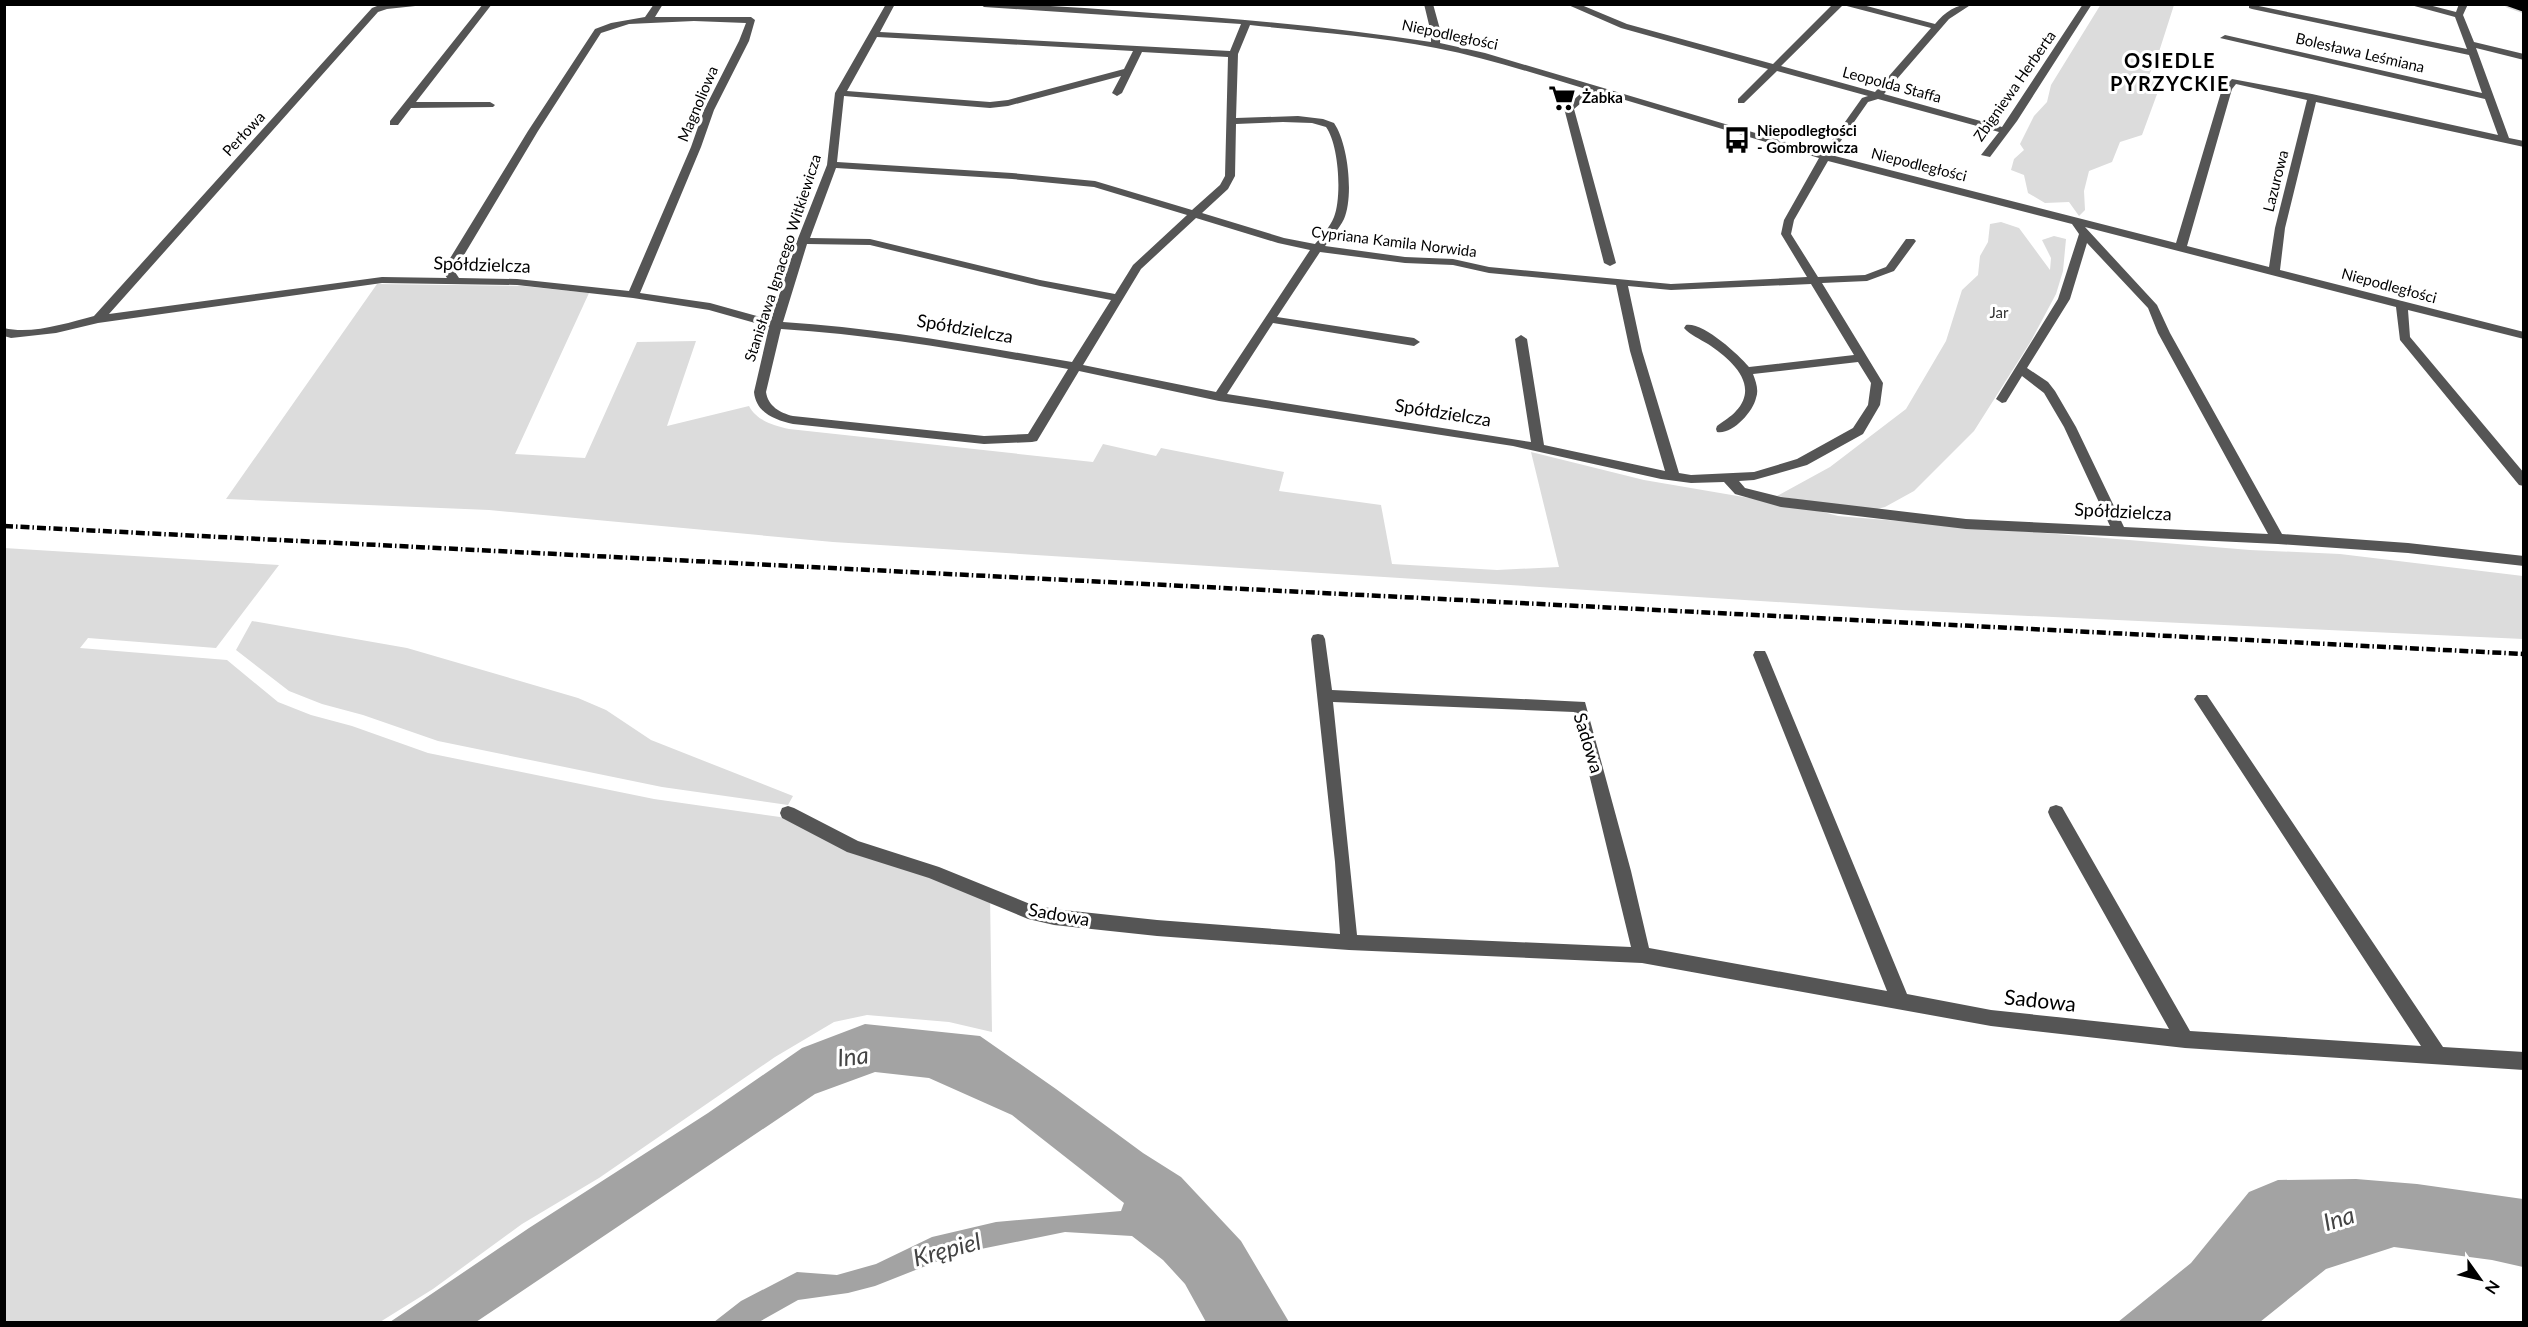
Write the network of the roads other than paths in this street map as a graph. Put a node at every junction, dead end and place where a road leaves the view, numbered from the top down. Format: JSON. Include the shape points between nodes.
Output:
{"nodes":[{"id":1,"x":430,"y":4,"type":"edge"},
{"id":2,"x":488,"y":4,"type":"edge"},
{"id":3,"x":659,"y":4,"type":"edge"},
{"id":4,"x":891,"y":4,"type":"edge"},
{"id":5,"x":984,"y":4,"type":"edge"},
{"id":6,"x":1428,"y":4,"type":"edge"},
{"id":7,"x":1570,"y":4,"type":"edge"},
{"id":8,"x":1839,"y":4,"type":"edge"},
{"id":9,"x":1847,"y":4,"type":"edge"},
{"id":10,"x":1968,"y":4,"type":"edge"},
{"id":11,"x":2088,"y":4,"type":"edge"},
{"id":12,"x":2410,"y":4,"type":"edge"},
{"id":13,"x":2464,"y":4,"type":"edge"},
{"id":14,"x":2510,"y":4,"type":"edge"},
{"id":15,"x":2252,"y":6,"type":"edge"},
{"id":16,"x":1148,"y":8,"type":"edge"},
{"id":17,"x":2523,"y":9,"type":"edge"},
{"id":18,"x":2459,"y":15,"type":"junction"},
{"id":19,"x":648,"y":20,"type":"junction"},
{"id":20,"x":1247,"y":22,"type":"junction"},
{"id":21,"x":1936,"y":27,"type":"junction"},
{"id":22,"x":873,"y":34,"type":"junction"},
{"id":23,"x":2225,"y":38,"type":"dead end"},
{"id":24,"x":1435,"y":45,"type":"junction"},
{"id":25,"x":1139,"y":48,"type":"junction"},
{"id":26,"x":2471,"y":49,"type":"junction"},
{"id":27,"x":1233,"y":54,"type":"junction"},
{"id":28,"x":2523,"y":57,"type":"edge"},
{"id":29,"x":1774,"y":67,"type":"junction"},
{"id":30,"x":1127,"y":71,"type":"junction"},
{"id":31,"x":1593,"y":88,"type":"junction"},
{"id":32,"x":840,"y":93,"type":"junction"},
{"id":33,"x":1117,"y":93,"type":"dead end"},
{"id":34,"x":1877,"y":96,"type":"junction"},
{"id":35,"x":2312,"y":97,"type":"junction"},
{"id":36,"x":2488,"y":97,"type":"junction"},
{"id":37,"x":1741,"y":101,"type":"dead end"},
{"id":38,"x":408,"y":105,"type":"junction"},
{"id":39,"x":490,"y":105,"type":"dead end"},
{"id":40,"x":1230,"y":121,"type":"junction"},
{"id":41,"x":394,"y":123,"type":"dead end"},
{"id":42,"x":2003,"y":130,"type":"junction"},
{"id":43,"x":2504,"y":139,"type":"junction"},
{"id":44,"x":2523,"y":144,"type":"edge"},
{"id":45,"x":1986,"y":154,"type":"dead end"},
{"id":46,"x":1825,"y":157,"type":"junction"},
{"id":47,"x":832,"y":165,"type":"junction"},
{"id":48,"x":1196,"y":214,"type":"junction"},
{"id":49,"x":2076,"y":221,"type":"junction"},
{"id":50,"x":2084,"y":234,"type":"junction"},
{"id":51,"x":803,"y":241,"type":"junction"},
{"id":52,"x":1910,"y":241,"type":"dead end"},
{"id":53,"x":2181,"y":247,"type":"junction"},
{"id":54,"x":1315,"y":249,"type":"junction"},
{"id":55,"x":1610,"y":263,"type":"dead end"},
{"id":56,"x":2274,"y":272,"type":"junction"},
{"id":57,"x":1814,"y":280,"type":"junction"},
{"id":58,"x":455,"y":281,"type":"junction"},
{"id":59,"x":1622,"y":282,"type":"junction"},
{"id":60,"x":633,"y":295,"type":"junction"},
{"id":61,"x":1120,"y":298,"type":"junction"},
{"id":62,"x":2402,"y":305,"type":"junction"},
{"id":63,"x":98,"y":319,"type":"junction"},
{"id":64,"x":1269,"y":319,"type":"junction"},
{"id":65,"x":776,"y":325,"type":"junction"},
{"id":66,"x":1690,"y":328,"type":"dead end"},
{"id":67,"x":4,"y":331,"type":"edge"},
{"id":68,"x":2523,"y":336,"type":"edge"},
{"id":69,"x":1521,"y":339,"type":"dead end"},
{"id":70,"x":1414,"y":342,"type":"dead end"},
{"id":71,"x":1863,"y":358,"type":"junction"},
{"id":72,"x":1077,"y":367,"type":"junction"},
{"id":73,"x":2020,"y":369,"type":"junction"},
{"id":74,"x":1748,"y":371,"type":"junction"},
{"id":75,"x":1219,"y":397,"type":"junction"},
{"id":76,"x":2002,"y":399,"type":"dead end"},
{"id":77,"x":1722,"y":429,"type":"dead end"},
{"id":78,"x":1538,"y":447,"type":"junction"},
{"id":79,"x":1673,"y":476,"type":"junction"},
{"id":80,"x":1729,"y":479,"type":"junction"},
{"id":81,"x":2523,"y":482,"type":"edge"},
{"id":82,"x":2119,"y":530,"type":"junction"},
{"id":83,"x":2278,"y":539,"type":"junction"},
{"id":84,"x":2523,"y":561,"type":"edge"},
{"id":85,"x":1318,"y":639,"type":"dead end"},
{"id":86,"x":1760,"y":656,"type":"dead end"},
{"id":87,"x":1325,"y":696,"type":"junction"},
{"id":88,"x":2202,"y":699,"type":"dead end"},
{"id":89,"x":2055,"y":812,"type":"dead end"},
{"id":90,"x":788,"y":813,"type":"dead end"},
{"id":91,"x":1349,"y":942,"type":"junction"},
{"id":92,"x":1642,"y":955,"type":"junction"},
{"id":93,"x":1901,"y":1003,"type":"junction"},
{"id":94,"x":2185,"y":1039,"type":"junction"},
{"id":95,"x":2438,"y":1055,"type":"junction"},
{"id":96,"x":2523,"y":1061,"type":"edge"}],
"edges":[{"from":1,"to":63,"type":"street","name":"Perłowa","via":[[375,10]]},
{"from":2,"to":38,"type":"street"},
{"from":3,"to":19,"type":"street"},
{"from":4,"to":22,"type":"street","name":"Stanisława Ignacego Witkiewicza"},
{"from":5,"to":16,"type":"street","name":"Niepodległości"},
{"from":6,"to":24,"type":"street","via":[[1436,33]]},
{"from":7,"to":29,"type":"street","name":"Leopolda Staffa","via":[[1624,26]]},
{"from":8,"to":29,"type":"street"},
{"from":9,"to":21,"type":"street"},
{"from":10,"to":21,"type":"street"},
{"from":11,"to":42,"type":"street","name":"Zbigniewa Herberta"},
{"from":12,"to":18,"type":"street"},
{"from":13,"to":18,"type":"street"},
{"from":14,"to":17,"type":"main road"},
{"from":15,"to":26,"type":"street"},
{"from":16,"to":20,"type":"street","name":"Niepodległości"},
{"from":18,"to":26,"type":"street"},
{"from":19,"to":58,"type":"street","name":"Magnoliowa","via":[[615,23],[598,31],[454,260],[449,272]]},
{"from":19,"to":60,"type":"street","name":"Magnoliowa","via":[[751,20],[709,110]]},
{"from":20,"to":24,"type":"street","name":"Niepodległości","via":[[1362,33]]},
{"from":20,"to":27,"type":"street"},
{"from":21,"to":34,"type":"street"},
{"from":22,"to":25,"type":"street"},
{"from":22,"to":32,"type":"street","name":"Stanisława Ignacego Witkiewicza"},
{"from":23,"to":36,"type":"street","name":"Bolesława Leśmiana"},
{"from":24,"to":31,"type":"street","name":"Niepodległości"},
{"from":25,"to":27,"type":"street"},
{"from":25,"to":30,"type":"street"},
{"from":26,"to":28,"type":"street"},
{"from":26,"to":36,"type":"street"},
{"from":27,"to":40,"type":"street"},
{"from":29,"to":34,"type":"street","name":"Leopolda Staffa"},
{"from":29,"to":37,"type":"street"},
{"from":30,"to":32,"type":"street","via":[[990,105]]},
{"from":30,"to":33,"type":"street"},
{"from":31,"to":46,"type":"street","name":"Niepodległości"},
{"from":31,"to":55,"type":"street","via":[[1569,108]]},
{"from":32,"to":47,"type":"street","name":"Stanisława Ignacego Witkiewicza"},
{"from":34,"to":42,"type":"street","name":"Leopolda Staffa"},
{"from":34,"to":46,"type":"street","via":[[1865,100]]},
{"from":35,"to":43,"type":"street"},
{"from":35,"to":53,"type":"street","via":[[2235,81],[2230,84]]},
{"from":35,"to":56,"type":"street","name":"Lazurowa","via":[[2280,228]]},
{"from":36,"to":43,"type":"street"},
{"from":38,"to":39,"type":"street"},
{"from":38,"to":41,"type":"street"},
{"from":40,"to":48,"type":"street","via":[[1230,176],[1219,193]]},
{"from":40,"to":54,"type":"street","via":[[1322,122],[1338,136],[1344,202],[1338,219]]},
{"from":42,"to":45,"type":"street","name":"Zbigniewa Herberta"},
{"from":43,"to":44,"type":"street"},
{"from":46,"to":49,"type":"street","name":"Niepodległości"},
{"from":46,"to":57,"type":"street","via":[[1789,219],[1786,234]]},
{"from":47,"to":48,"type":"street","name":"Cypriana Kamila Norwida","via":[[1095,184]]},
{"from":47,"to":51,"type":"street","name":"Stanisława Ignacego Witkiewicza"},
{"from":48,"to":54,"type":"street","name":"Cypriana Kamila Norwida"},
{"from":48,"to":61,"type":"street","via":[[1137,267]]},
{"from":49,"to":50,"type":"street"},
{"from":49,"to":53,"type":"street","name":"Niepodległości"},
{"from":50,"to":73,"type":"street","via":[[2064,299]]},
{"from":50,"to":83,"type":"street","via":[[2153,307]]},
{"from":51,"to":61,"type":"street","via":[[870,242]]},
{"from":51,"to":65,"type":"street","name":"Stanisława Ignacego Witkiewicza"},
{"from":52,"to":57,"type":"street","name":"Cypriana Kamila Norwida","via":[[1890,269],[1867,278]]},
{"from":53,"to":56,"type":"street","name":"Niepodległości"},
{"from":54,"to":59,"type":"street","name":"Cypriana Kamila Norwida"},
{"from":54,"to":64,"type":"street"},
{"from":56,"to":62,"type":"street","name":"Niepodległości"},
{"from":57,"to":59,"type":"street","name":"Cypriana Kamila Norwida","via":[[1671,287]]},
{"from":57,"to":71,"type":"street"},
{"from":58,"to":60,"type":"street","name":"Spółdzielcza","via":[[517,282]]},
{"from":58,"to":63,"type":"street","name":"Spółdzielcza","via":[[382,280]]},
{"from":59,"to":79,"type":"street","via":[[1636,351]]},
{"from":60,"to":65,"type":"street","name":"Spółdzielcza","via":[[710,307]]},
{"from":61,"to":72,"type":"street"},
{"from":62,"to":68,"type":"street","name":"Niepodległości"},
{"from":62,"to":81,"type":"street","via":[[2404,337]]},
{"from":63,"to":67,"type":"street","name":"Spółdzielcza","via":[[56,329]]},
{"from":64,"to":70,"type":"street"},
{"from":64,"to":75,"type":"street"},
{"from":65,"to":72,"type":"street","name":"Spółdzielcza","via":[[929,341]]},
{"from":65,"to":72,"type":"street","name":"Stanisława Ignacego Witkiewicza","via":[[761,401],[776,416],[830,425],[984,440],[1032,438]]},
{"from":66,"to":74,"type":"street","via":[[1718,343]]},
{"from":69,"to":78,"type":"street"},
{"from":71,"to":74,"type":"street"},
{"from":71,"to":80,"type":"street","name":"Spółdzielcza","via":[[1878,383],[1878,394],[1869,417],[1858,431],[1793,466]]},
{"from":72,"to":75,"type":"street","name":"Spółdzielcza"},
{"from":73,"to":76,"type":"street"},
{"from":73,"to":82,"type":"street","via":[[2049,391]]},
{"from":74,"to":77,"type":"street","via":[[1751,395],[1746,409]]},
{"from":75,"to":78,"type":"street","name":"Spółdzielcza"},
{"from":78,"to":79,"type":"street","name":"Spółdzielcza"},
{"from":79,"to":80,"type":"street","name":"Spółdzielcza"},
{"from":80,"to":82,"type":"street","name":"Spółdzielcza","via":[[1740,491],[1761,498],[1852,512],[1966,524]]},
{"from":82,"to":83,"type":"street","name":"Spółdzielcza"},
{"from":83,"to":84,"type":"street","name":"Spółdzielcza"},
{"from":85,"to":87,"type":"street"},
{"from":86,"to":93,"type":"street"},
{"from":87,"to":91,"type":"street"},
{"from":87,"to":92,"type":"street","name":"Sadowa","via":[[1580,706]]},
{"from":88,"to":95,"type":"street"},
{"from":89,"to":94,"type":"street"},
{"from":90,"to":91,"type":"street","name":"Sadowa","via":[[854,847],[1054,917]]},
{"from":91,"to":92,"type":"street","name":"Sadowa"},
{"from":92,"to":93,"type":"street","name":"Sadowa"},
{"from":93,"to":94,"type":"street","name":"Sadowa","via":[[1991,1018]]},
{"from":94,"to":95,"type":"street","name":"Sadowa"},
{"from":95,"to":96,"type":"street","name":"Sadowa"}]}
